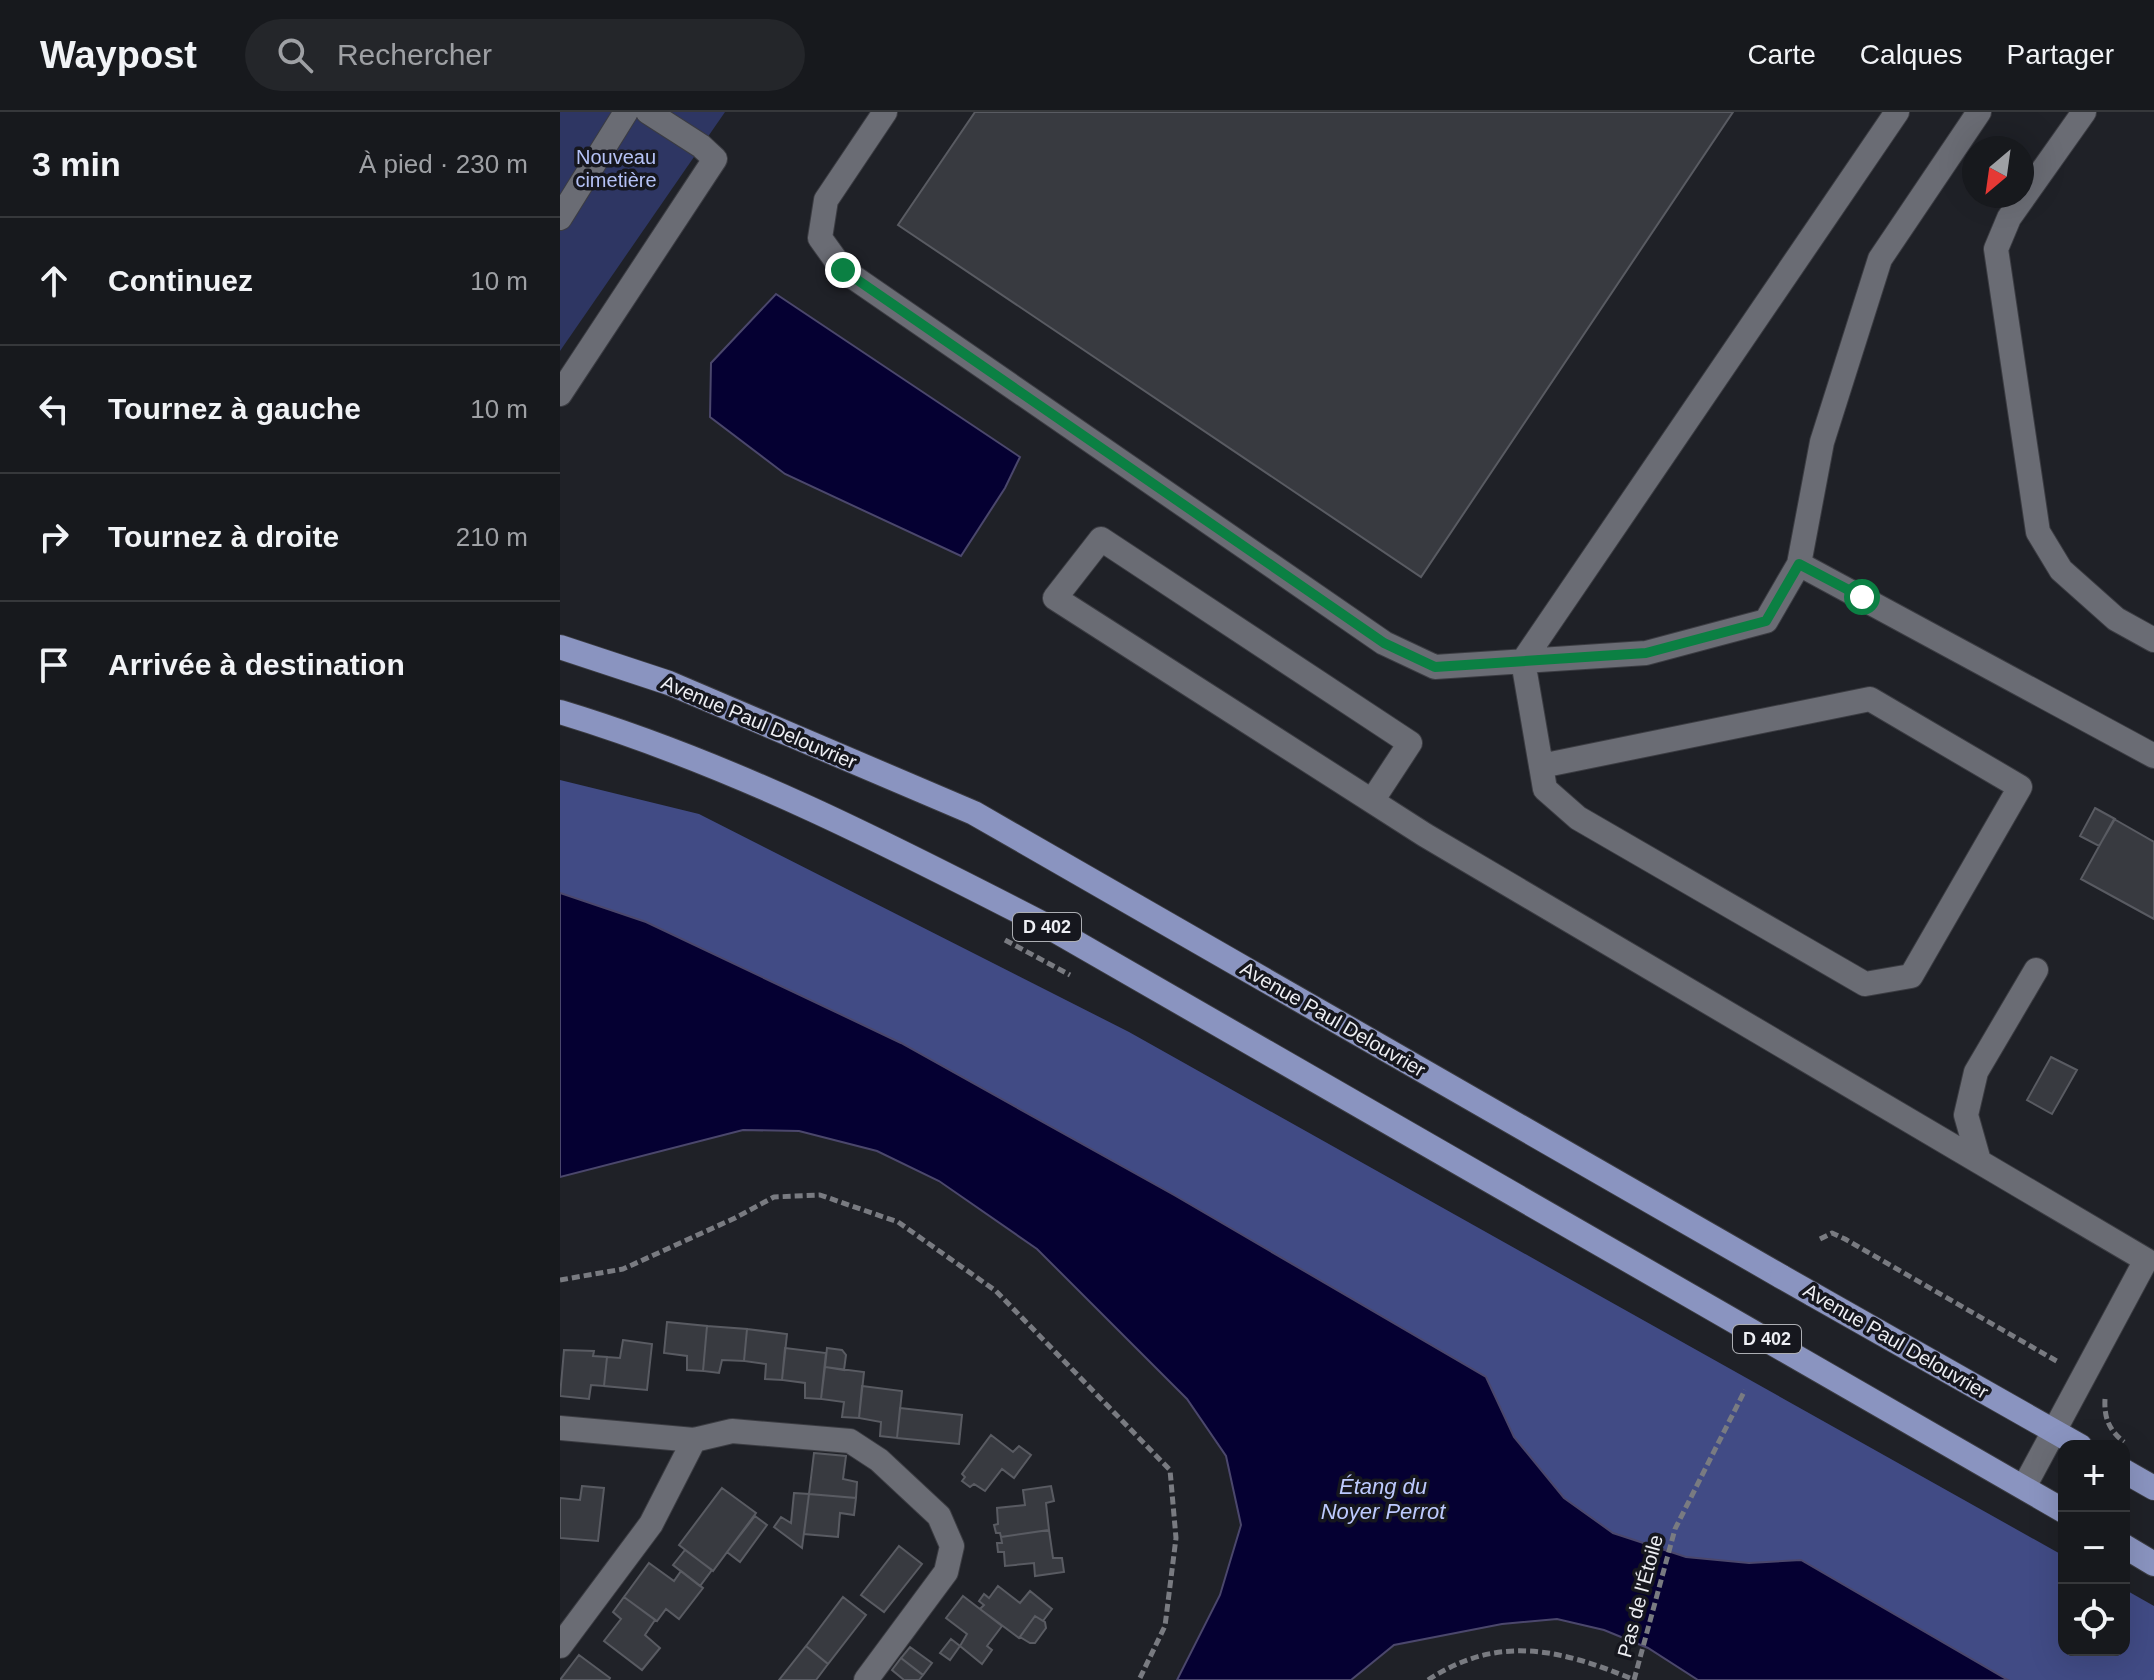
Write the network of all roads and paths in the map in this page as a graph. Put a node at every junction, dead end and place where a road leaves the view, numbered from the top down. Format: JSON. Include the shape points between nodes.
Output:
{"nodes":[{"id":1,"x":626,"y":112,"type":"edge"},
{"id":2,"x":648,"y":112,"type":"edge"},
{"id":3,"x":885,"y":112,"type":"edge"},
{"id":4,"x":1897,"y":112,"type":"edge"},
{"id":5,"x":1979,"y":112,"type":"edge"},
{"id":6,"x":2084,"y":112,"type":"edge"},
{"id":7,"x":560,"y":218,"type":"edge"},
{"id":8,"x":560,"y":394,"type":"edge"},
{"id":9,"x":1799,"y":564,"type":"junction"},
{"id":10,"x":2154,"y":640,"type":"edge"},
{"id":11,"x":560,"y":647,"type":"edge"},
{"id":12,"x":1523,"y":661,"type":"junction"},
{"id":13,"x":560,"y":712,"type":"edge"},
{"id":14,"x":2154,"y":756,"type":"edge"},
{"id":15,"x":1541,"y":766,"type":"junction"},
{"id":16,"x":1372,"y":801,"type":"junction"},
{"id":17,"x":1004,"y":939,"type":"dead end"},
{"id":18,"x":2036,"y":970,"type":"dead end"},
{"id":19,"x":1083,"y":982,"type":"dead end"},
{"id":20,"x":1979,"y":1161,"type":"junction"},
{"id":21,"x":1820,"y":1239,"type":"dead end"},
{"id":22,"x":2150,"y":1253,"type":"edge"},
{"id":23,"x":560,"y":1280,"type":"edge"},
{"id":24,"x":2039,"y":1351,"type":"dead end"},
{"id":25,"x":2109,"y":1389,"type":"dead end"},
{"id":26,"x":1745,"y":1390,"type":"dead end"},
{"id":27,"x":560,"y":1428,"type":"edge"},
{"id":28,"x":2055,"y":1432,"type":"junction"},
{"id":29,"x":694,"y":1440,"type":"junction"},
{"id":30,"x":2069,"y":1440,"type":"edge"},
{"id":31,"x":2122,"y":1440,"type":"edge"},
{"id":32,"x":2130,"y":1474,"type":"edge"},
{"id":33,"x":2024,"y":1487,"type":"junction"},
{"id":34,"x":2154,"y":1488,"type":"edge"},
{"id":35,"x":2058,"y":1507,"type":"edge"},
{"id":36,"x":2130,"y":1550,"type":"edge"},
{"id":37,"x":2154,"y":1564,"type":"edge"},
{"id":38,"x":560,"y":1646,"type":"edge"},
{"id":39,"x":866,"y":1680,"type":"edge"},
{"id":40,"x":1139,"y":1680,"type":"edge"},
{"id":41,"x":1428,"y":1680,"type":"edge"},
{"id":42,"x":1635,"y":1680,"type":"edge"}],
"edges":[{"from":1,"to":7,"type":"street"},
{"from":2,"to":8,"type":"street","via":[[715,159]]},
{"from":3,"to":12,"type":"street","via":[[826,200],[820,238],[843,270],[1384,643],[1435,667]]},
{"from":4,"to":12,"type":"street"},
{"from":5,"to":9,"type":"street","via":[[1880,259],[1822,442]]},
{"from":6,"to":10,"type":"street","via":[[2009,218],[1996,249],[2038,532],[2061,570],[2116,619]]},
{"from":9,"to":12,"type":"street","via":[[1766,621],[1646,653]]},
{"from":9,"to":14,"type":"street"},
{"from":11,"to":28,"type":"main road","name":"Avenue Paul Delouvrier","bridge":true,"via":[[669,683],[974,813]]},
{"from":12,"to":15,"type":"street"},
{"from":13,"to":33,"type":"main road","number":"D 402","via":[[764,786],[1049,927]]},
{"from":15,"to":15,"type":"street","via":[[1870,699],[2020,787],[1911,976],[1865,984],[1578,818],[1545,789]]},
{"from":16,"to":16,"type":"street","via":[[1055,598],[1101,539],[1410,743]]},
{"from":16,"to":20,"type":"street"},
{"from":17,"to":19,"type":"path"},
{"from":18,"to":20,"type":"street","via":[[1976,1072],[1966,1115]]},
{"from":20,"to":22,"type":"street"},
{"from":21,"to":24,"type":"path","via":[[1832,1233],[1845,1239]]},
{"from":22,"to":28,"type":"street"},
{"from":23,"to":40,"type":"path","via":[[623,1269],[774,1197],[820,1195],[898,1222],[996,1291],[1170,1470],[1176,1538],[1165,1626]]},
{"from":25,"to":31,"type":"path","via":[[2105,1414],[2110,1429]]},
{"from":26,"to":42,"type":"path","name":"Pas de l'Étoile","via":[[1675,1529]]},
{"from":27,"to":29,"type":"street"},
{"from":28,"to":30,"type":"main road","name":"Avenue Paul Delouvrier"},
{"from":28,"to":33,"type":"street"},
{"from":29,"to":38,"type":"street","via":[[651,1524]]},
{"from":29,"to":39,"type":"street","via":[[732,1431],[850,1441],[879,1460],[939,1516],[952,1546],[946,1572]]},
{"from":32,"to":34,"type":"main road"},
{"from":33,"to":35,"type":"main road","number":"D 402"},
{"from":36,"to":37,"type":"main road"},
{"from":41,"to":42,"type":"path","via":[[1462,1662],[1513,1649],[1577,1659]]}]}
